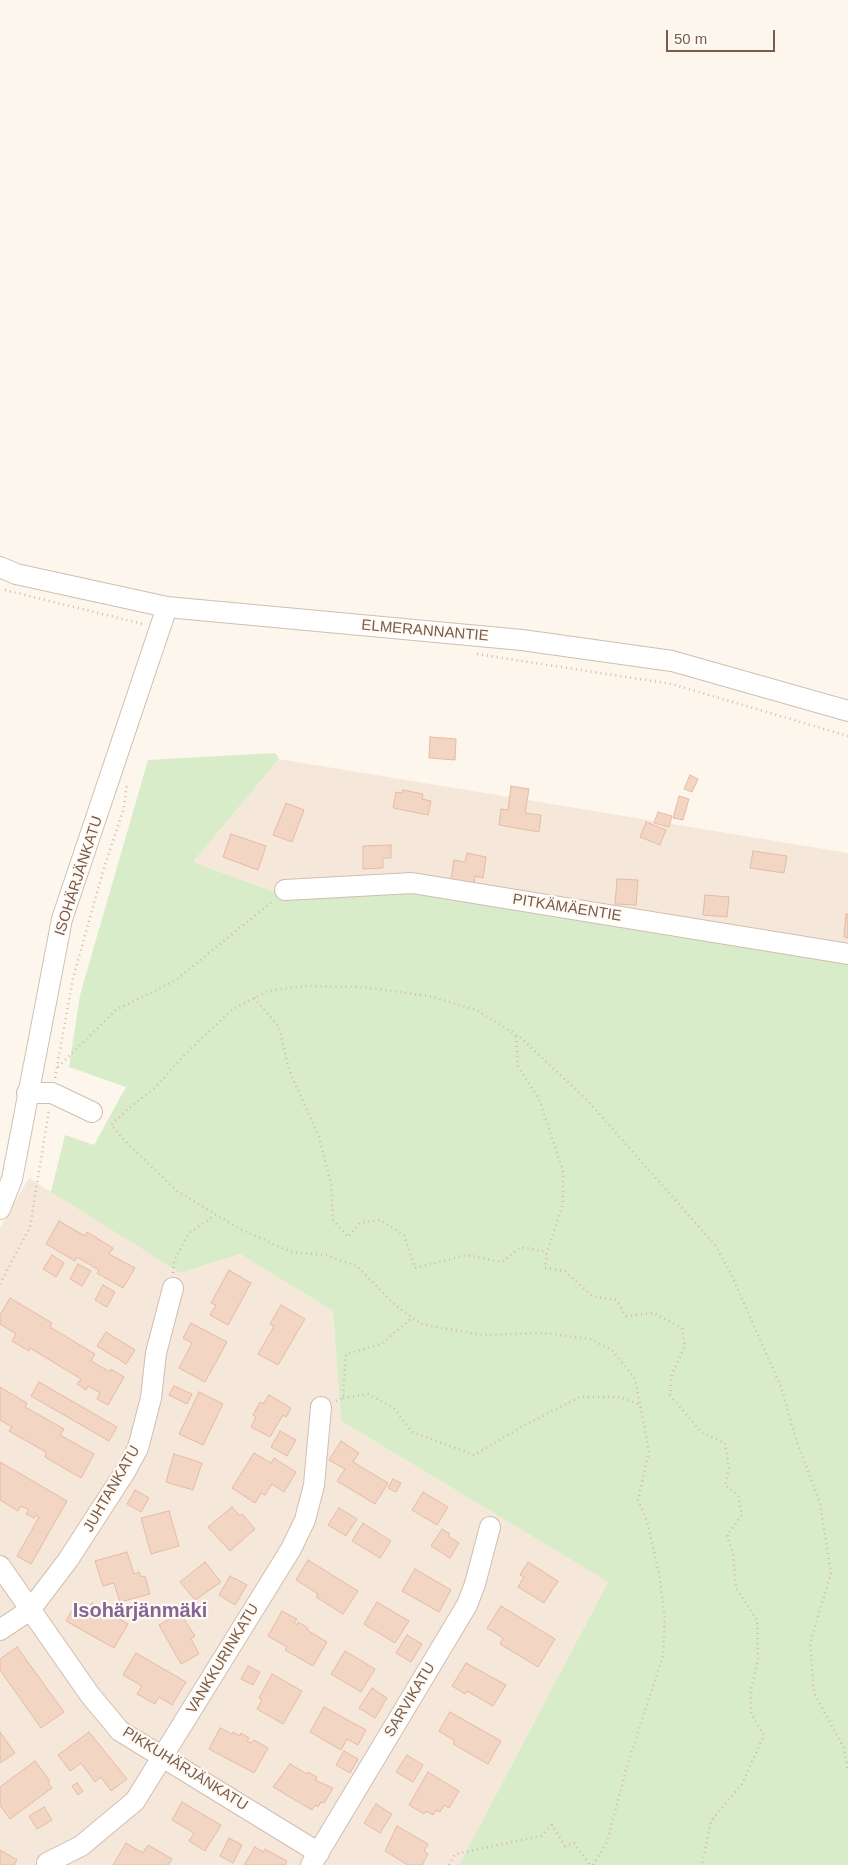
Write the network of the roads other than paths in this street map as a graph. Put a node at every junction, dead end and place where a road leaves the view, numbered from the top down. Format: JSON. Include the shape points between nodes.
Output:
{"nodes":[{"id":1,"x":0,"y":567,"type":"edge"},
{"id":2,"x":167,"y":607,"type":"junction"},
{"id":3,"x":848,"y":711,"type":"edge"},
{"id":4,"x":285,"y":890,"type":"road end"},
{"id":5,"x":848,"y":954,"type":"edge"},
{"id":6,"x":27,"y":1093,"type":"junction"},
{"id":7,"x":92,"y":1112,"type":"dead end"},
{"id":8,"x":0,"y":1209,"type":"edge"},
{"id":9,"x":173,"y":1288,"type":"road end"},
{"id":10,"x":321,"y":1407,"type":"road end"},
{"id":11,"x":490,"y":1527,"type":"dead end"},
{"id":12,"x":0,"y":1566,"type":"edge"},
{"id":13,"x":30,"y":1610,"type":"junction"},
{"id":14,"x":0,"y":1630,"type":"edge"},
{"id":15,"x":163,"y":1757,"type":"junction"},
{"id":16,"x":315,"y":1859,"type":"edge"},
{"id":17,"x":47,"y":1862,"type":"dead end"}],
"edges":[{"from":1,"to":2,"type":"street","name":"ELMERANNANTIE","via":[[16,574]]},
{"from":2,"to":3,"type":"street","name":"ELMERANNANTIE","via":[[522,640],[672,662]]},
{"from":2,"to":6,"type":"street","name":"ISOHÄRJÄNKATU","via":[[62,919]]},
{"from":4,"to":5,"type":"street","name":"PITKÄMÄENTIE","via":[[412,883]]},
{"from":6,"to":7,"type":"street","via":[[52,1092]]},
{"from":6,"to":8,"type":"street","name":"ISOHÄRJÄNKATU","via":[[12,1180]]},
{"from":9,"to":13,"type":"street","name":"JUHTANKATU","via":[[156,1354],[151,1398],[138,1448],[68,1560]]},
{"from":10,"to":15,"type":"street","name":"VANKKURINKATU","via":[[314,1485],[305,1520],[291,1550]]},
{"from":11,"to":16,"type":"street","name":"SARVIKATU","via":[[466,1605]]},
{"from":12,"to":13,"type":"street","name":"PIKKUHÄRJÄNKATU"},
{"from":13,"to":14,"type":"street","name":"JUHTANKATU"},
{"from":13,"to":15,"type":"street","name":"PIKKUHÄRJÄNKATU","via":[[90,1695],[120,1731]]},
{"from":15,"to":16,"type":"street","name":"PIKKUHÄRJÄNKATU"},
{"from":15,"to":17,"type":"street","name":"VANKKURINKATU","via":[[135,1801],[81,1846]]}]}
